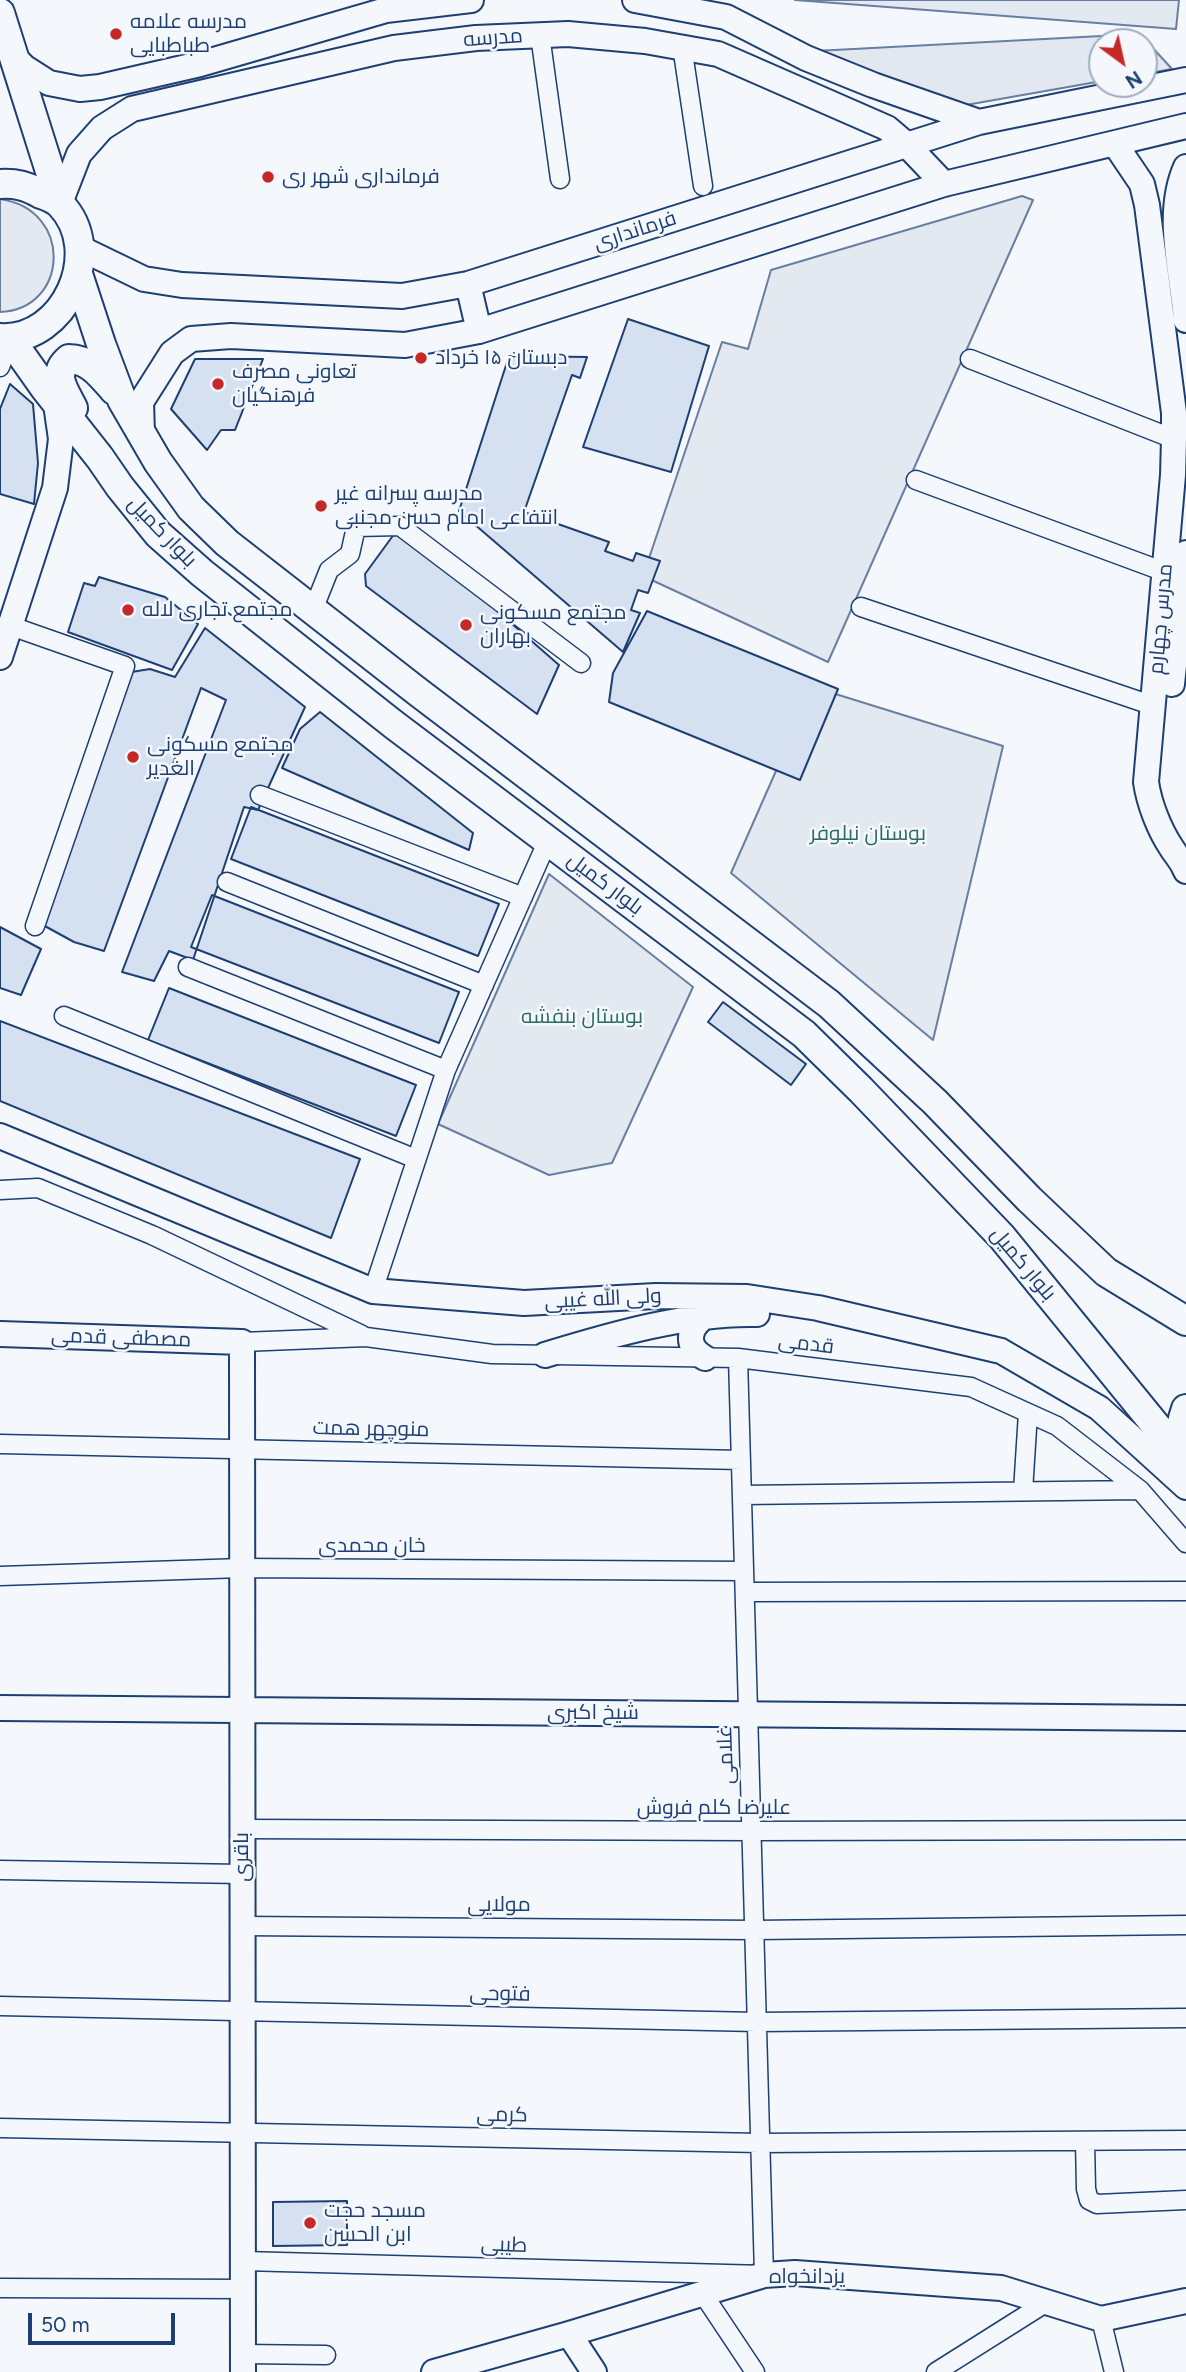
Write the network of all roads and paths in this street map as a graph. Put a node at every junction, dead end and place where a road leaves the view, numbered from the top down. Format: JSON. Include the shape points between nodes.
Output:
{"nodes":[{"id":1,"x":471,"y":0,"type":"edge"},
{"id":2,"x":635,"y":0,"type":"edge"},
{"id":3,"x":384,"y":5,"type":"edge"},
{"id":4,"x":724,"y":9,"type":"edge"},
{"id":5,"x":0,"y":13,"type":"edge"},
{"id":6,"x":540,"y":35,"type":"junction"},
{"id":7,"x":682,"y":46,"type":"junction"},
{"id":8,"x":718,"y":54,"type":"junction"},
{"id":9,"x":13,"y":56,"type":"junction"},
{"id":10,"x":1186,"y":80,"type":"edge"},
{"id":11,"x":979,"y":122,"type":"junction"},
{"id":12,"x":1186,"y":126,"type":"edge"},
{"id":13,"x":1115,"y":144,"type":"junction"},
{"id":14,"x":907,"y":145,"type":"junction"},
{"id":15,"x":1186,"y":167,"type":"edge"},
{"id":16,"x":559,"y":179,"type":"dead end"},
{"id":17,"x":0,"y":184,"type":"edge"},
{"id":18,"x":943,"y":184,"type":"junction"},
{"id":19,"x":703,"y":186,"type":"dead end"},
{"id":20,"x":60,"y":203,"type":"junction"},
{"id":21,"x":79,"y":261,"type":"junction"},
{"id":22,"x":468,"y":284,"type":"junction"},
{"id":23,"x":1186,"y":320,"type":"edge"},
{"id":24,"x":479,"y":331,"type":"junction"},
{"id":25,"x":5,"y":338,"type":"edge"},
{"id":26,"x":970,"y":359,"type":"dead end"},
{"id":27,"x":0,"y":367,"type":"edge"},
{"id":28,"x":122,"y":400,"type":"junction"},
{"id":29,"x":57,"y":404,"type":"junction"},
{"id":30,"x":142,"y":434,"type":"junction"},
{"id":31,"x":1174,"y":439,"type":"junction"},
{"id":32,"x":100,"y":458,"type":"junction"},
{"id":33,"x":916,"y":480,"type":"dead end"},
{"id":34,"x":1186,"y":552,"type":"edge"},
{"id":35,"x":1165,"y":572,"type":"junction"},
{"id":36,"x":861,"y":607,"type":"dead end"},
{"id":37,"x":313,"y":610,"type":"junction"},
{"id":38,"x":11,"y":626,"type":"junction"},
{"id":39,"x":1182,"y":634,"type":"edge"},
{"id":40,"x":0,"y":657,"type":"edge"},
{"id":41,"x":581,"y":663,"type":"dead end"},
{"id":42,"x":1154,"y":706,"type":"junction"},
{"id":43,"x":260,"y":795,"type":"dead end"},
{"id":44,"x":548,"y":840,"type":"junction"},
{"id":45,"x":1181,"y":858,"type":"edge"},
{"id":46,"x":227,"y":881,"type":"dead end"},
{"id":47,"x":523,"y":897,"type":"junction"},
{"id":48,"x":34,"y":926,"type":"dead end"},
{"id":49,"x":188,"y":967,"type":"dead end"},
{"id":50,"x":484,"y":985,"type":"junction"},
{"id":51,"x":64,"y":1016,"type":"dead end"},
{"id":52,"x":446,"y":1070,"type":"junction"},
{"id":53,"x":0,"y":1136,"type":"edge"},
{"id":54,"x":416,"y":1159,"type":"junction"},
{"id":55,"x":0,"y":1190,"type":"edge"},
{"id":56,"x":373,"y":1292,"type":"junction"},
{"id":57,"x":838,"y":1313,"type":"junction"},
{"id":58,"x":708,"y":1315,"type":"junction"},
{"id":59,"x":1186,"y":1321,"type":"edge"},
{"id":60,"x":0,"y":1334,"type":"edge"},
{"id":61,"x":366,"y":1337,"type":"junction"},
{"id":62,"x":242,"y":1342,"type":"junction"},
{"id":63,"x":545,"y":1355,"type":"junction"},
{"id":64,"x":705,"y":1358,"type":"junction"},
{"id":65,"x":738,"y":1358,"type":"junction"},
{"id":66,"x":1186,"y":1409,"type":"edge"},
{"id":67,"x":1028,"y":1413,"type":"junction"},
{"id":68,"x":0,"y":1444,"type":"edge"},
{"id":69,"x":242,"y":1449,"type":"junction"},
{"id":70,"x":741,"y":1460,"type":"junction"},
{"id":71,"x":1183,"y":1466,"type":"edge"},
{"id":72,"x":1186,"y":1487,"type":"edge"},
{"id":73,"x":1140,"y":1490,"type":"junction"},
{"id":74,"x":1023,"y":1491,"type":"junction"},
{"id":75,"x":742,"y":1494,"type":"junction"},
{"id":76,"x":1186,"y":1543,"type":"edge"},
{"id":77,"x":242,"y":1568,"type":"junction"},
{"id":78,"x":744,"y":1571,"type":"junction"},
{"id":79,"x":0,"y":1576,"type":"edge"},
{"id":80,"x":1186,"y":1591,"type":"edge"},
{"id":81,"x":745,"y":1592,"type":"junction"},
{"id":82,"x":0,"y":1708,"type":"edge"},
{"id":83,"x":242,"y":1710,"type":"junction"},
{"id":84,"x":748,"y":1714,"type":"junction"},
{"id":85,"x":1186,"y":1718,"type":"edge"},
{"id":86,"x":243,"y":1829,"type":"junction"},
{"id":87,"x":1186,"y":1830,"type":"edge"},
{"id":88,"x":751,"y":1831,"type":"junction"},
{"id":89,"x":0,"y":1870,"type":"edge"},
{"id":90,"x":242,"y":1874,"type":"junction"},
{"id":91,"x":243,"y":1926,"type":"junction"},
{"id":92,"x":1186,"y":1926,"type":"edge"},
{"id":93,"x":754,"y":1930,"type":"junction"},
{"id":94,"x":0,"y":2006,"type":"edge"},
{"id":95,"x":243,"y":2011,"type":"junction"},
{"id":96,"x":1186,"y":2018,"type":"edge"},
{"id":97,"x":757,"y":2022,"type":"junction"},
{"id":98,"x":0,"y":2128,"type":"edge"},
{"id":99,"x":243,"y":2133,"type":"junction"},
{"id":100,"x":1186,"y":2140,"type":"edge"},
{"id":101,"x":1085,"y":2141,"type":"junction"},
{"id":102,"x":760,"y":2143,"type":"junction"},
{"id":103,"x":1186,"y":2200,"type":"edge"},
{"id":104,"x":243,"y":2261,"type":"junction"},
{"id":105,"x":764,"y":2275,"type":"junction"},
{"id":106,"x":0,"y":2288,"type":"edge"},
{"id":107,"x":243,"y":2289,"type":"junction"},
{"id":108,"x":703,"y":2294,"type":"junction"},
{"id":109,"x":1186,"y":2301,"type":"edge"},
{"id":110,"x":1046,"y":2302,"type":"junction"},
{"id":111,"x":1101,"y":2319,"type":"junction"},
{"id":112,"x":569,"y":2334,"type":"junction"},
{"id":113,"x":326,"y":2355,"type":"dead end"},
{"id":114,"x":243,"y":2363,"type":"edge"},
{"id":115,"x":434,"y":2372,"type":"edge"},
{"id":116,"x":594,"y":2372,"type":"edge"},
{"id":117,"x":755,"y":2372,"type":"edge"},
{"id":118,"x":936,"y":2372,"type":"edge"},
{"id":119,"x":1114,"y":2372,"type":"edge"}],
"edges":[{"from":1,"to":3,"type":"street","name":"مدرسه"},
{"from":2,"to":4,"type":"street"},
{"from":3,"to":9,"type":"street","name":"مدرسه","via":[[200,64],[100,87],[80,89],[49,83]]},
{"from":4,"to":8,"type":"street"},
{"from":4,"to":11,"type":"street","via":[[818,62]]},
{"from":5,"to":9,"type":"main road","name":"بلوار کمیل"},
{"from":6,"to":7,"type":"street","name":"مدرسه"},
{"from":6,"to":16,"type":"street"},
{"from":6,"to":20,"type":"street","name":"مدرسه","via":[[394,48],[132,109],[102,128],[79,154]]},
{"from":7,"to":8,"type":"street","name":"مدرسه"},
{"from":7,"to":19,"type":"street"},
{"from":8,"to":14,"type":"street","name":"مدرسه","via":[[887,128]]},
{"from":9,"to":20,"type":"main road","name":"بلوار کمیل"},
{"from":10,"to":11,"type":"street","name":"فرمانداری"},
{"from":11,"to":14,"type":"street","name":"فرمانداری"},
{"from":12,"to":13,"type":"street"},
{"from":13,"to":18,"type":"street"},
{"from":13,"to":31,"type":"street","name":"مدرس چهارم","via":[[1142,184],[1147,205]]},
{"from":14,"to":18,"type":"street","name":"مدرسه"},
{"from":14,"to":22,"type":"street","name":"فرمانداری"},
{"from":15,"to":23,"type":"street","via":[[1178,185],[1175,222]]},
{"from":17,"to":20,"type":"main road","via":[[21,184]]},
{"from":18,"to":24,"type":"street"},
{"from":20,"to":21,"type":"main road","name":"بلوار کمیل","via":[[73,224]]},
{"from":21,"to":22,"type":"street","name":"فرمانداری","via":[[182,285],[402,296]]},
{"from":21,"to":25,"type":"main road","via":[[70,297],[55,317],[34,331]]},
{"from":21,"to":28,"type":"main road","name":"بلوار کمیل","via":[[101,344]]},
{"from":22,"to":24,"type":"street"},
{"from":24,"to":30,"type":"street","via":[[405,345],[231,336],[191,339],[172,353],[141,402]]},
{"from":25,"to":27,"type":"street"},
{"from":25,"to":29,"type":"main road","name":"بلوار کمیل"},
{"from":26,"to":31,"type":"street"},
{"from":28,"to":30,"type":"main road","name":"بلوار کمیل"},
{"from":28,"to":32,"type":"main road","via":[[79,359],[69,359],[61,366],[58,375]]},
{"from":29,"to":32,"type":"main road","name":"بلوار کمیل"},
{"from":29,"to":38,"type":"street","via":[[61,439],[55,488]]},
{"from":30,"to":37,"type":"main road","name":"بلوار کمیل","via":[[191,508],[227,543]]},
{"from":31,"to":35,"type":"street","name":"مدرس چهارم"},
{"from":32,"to":44,"type":"main road","name":"بلوار کمیل","via":[[158,534],[202,573]]},
{"from":33,"to":35,"type":"street"},
{"from":34,"to":39,"type":"street","name":"مدرس چهارم"},
{"from":35,"to":42,"type":"street","name":"مدرس چهارم"},
{"from":36,"to":42,"type":"street"},
{"from":37,"to":41,"type":"street","via":[[329,570],[350,554],[356,527],[400,526]]},
{"from":37,"to":59,"type":"main road","name":"بلوار کمیل","via":[[829,1004],[936,1102],[1106,1272]]},
{"from":38,"to":40,"type":"street"},
{"from":38,"to":48,"type":"street","via":[[125,666]]},
{"from":39,"to":45,"type":"street","name":"مدرس چهارم","via":[[1164,760],[1165,801]]},
{"from":42,"to":45,"type":"street","name":"مدرس چهارم","via":[[1148,797]]},
{"from":43,"to":47,"type":"street"},
{"from":44,"to":47,"type":"street"},
{"from":44,"to":71,"type":"main road","name":"بلوار کمیل","via":[[804,1034],[1002,1237]]},
{"from":46,"to":50,"type":"street"},
{"from":47,"to":50,"type":"street"},
{"from":49,"to":52,"type":"street"},
{"from":50,"to":52,"type":"street"},
{"from":51,"to":54,"type":"street"},
{"from":52,"to":54,"type":"street"},
{"from":53,"to":56,"type":"street","name":"ولی الله غیبی"},
{"from":54,"to":56,"type":"street"},
{"from":55,"to":61,"type":"street","via":[[38,1188],[152,1235]]},
{"from":56,"to":57,"type":"street","name":"ولی الله غیبی","via":[[524,1303],[747,1297]]},
{"from":57,"to":58,"type":"street"},
{"from":57,"to":72,"type":"street","name":"ولی الله غیبی","via":[[1001,1351],[1099,1408]]},
{"from":58,"to":63,"type":"street"},
{"from":58,"to":64,"type":"street","via":[[695,1324],[690,1336],[694,1349]]},
{"from":60,"to":62,"type":"street","name":"مصطفی قدمی"},
{"from":61,"to":62,"type":"street"},
{"from":61,"to":63,"type":"street","name":"قدمی","via":[[492,1354]]},
{"from":62,"to":69,"type":"street","name":"باقری"},
{"from":63,"to":64,"type":"street","name":"قدمی"},
{"from":64,"to":65,"type":"street","name":"قدمی"},
{"from":65,"to":67,"type":"street","name":"قدمی","via":[[971,1387]]},
{"from":65,"to":70,"type":"street","name":"غلامی"},
{"from":66,"to":71,"type":"main road","via":[[1181,1422]]},
{"from":67,"to":73,"type":"street","name":"قدمی","via":[[1057,1426]]},
{"from":67,"to":74,"type":"street"},
{"from":68,"to":69,"type":"street","name":"منوچهر همت"},
{"from":69,"to":70,"type":"street","name":"منوچهر همت"},
{"from":69,"to":77,"type":"street","name":"باقری"},
{"from":70,"to":75,"type":"street","name":"غلامی"},
{"from":73,"to":74,"type":"street"},
{"from":73,"to":76,"type":"street","name":"قدمی"},
{"from":74,"to":75,"type":"street"},
{"from":75,"to":78,"type":"street","name":"غلامی"},
{"from":77,"to":78,"type":"street","name":"خان محمدی"},
{"from":77,"to":79,"type":"street","name":"خان محمدی"},
{"from":77,"to":83,"type":"street","name":"باقری"},
{"from":78,"to":81,"type":"street","name":"غلامی"},
{"from":80,"to":81,"type":"street"},
{"from":81,"to":84,"type":"street","name":"غلامی"},
{"from":82,"to":83,"type":"street","name":"شیخ اکبری"},
{"from":83,"to":84,"type":"street","name":"شیخ اکبری"},
{"from":83,"to":86,"type":"street","name":"باقری"},
{"from":84,"to":85,"type":"street","name":"شیخ اکبری"},
{"from":84,"to":88,"type":"street","name":"غلامی"},
{"from":86,"to":88,"type":"street","name":"علیرضا کلم فروش"},
{"from":86,"to":90,"type":"street","name":"باقری"},
{"from":87,"to":88,"type":"street","name":"علیرضا کلم فروش"},
{"from":88,"to":93,"type":"street","name":"غلامی"},
{"from":89,"to":90,"type":"street"},
{"from":90,"to":91,"type":"street","name":"باقری"},
{"from":91,"to":93,"type":"street","name":"مولایی"},
{"from":91,"to":95,"type":"street","name":"باقری"},
{"from":92,"to":93,"type":"street","name":"مولایی"},
{"from":93,"to":97,"type":"street","name":"غلامی"},
{"from":94,"to":95,"type":"street","name":"فتوحی"},
{"from":95,"to":97,"type":"street","name":"فتوحی"},
{"from":95,"to":99,"type":"street","name":"باقری"},
{"from":96,"to":97,"type":"street","name":"فتوحی"},
{"from":97,"to":102,"type":"street","name":"غلامی"},
{"from":98,"to":99,"type":"street","name":"کرمی"},
{"from":99,"to":102,"type":"street","name":"کرمی"},
{"from":99,"to":104,"type":"street","name":"باقری"},
{"from":100,"to":101,"type":"street","name":"کرمی"},
{"from":101,"to":102,"type":"street","name":"کرمی"},
{"from":101,"to":103,"type":"street","via":[[1089,2200],[1097,2204]]},
{"from":102,"to":105,"type":"street","name":"غلامی"},
{"from":104,"to":105,"type":"street","name":"طیبی"},
{"from":104,"to":107,"type":"street","name":"باقری"},
{"from":105,"to":108,"type":"street","name":"یزدانخواه"},
{"from":105,"to":110,"type":"street","name":"یزدانخواه","via":[[795,2273],[1001,2288]]},
{"from":106,"to":107,"type":"street"},
{"from":107,"to":114,"type":"street","name":"باقری"},
{"from":108,"to":112,"type":"street","name":"یزدانخواه"},
{"from":108,"to":117,"type":"street"},
{"from":109,"to":111,"type":"street","name":"یزدانخواه"},
{"from":110,"to":111,"type":"street","name":"یزدانخواه"},
{"from":110,"to":118,"type":"street"},
{"from":111,"to":119,"type":"street"},
{"from":112,"to":115,"type":"street","name":"یزدانخواه"},
{"from":112,"to":116,"type":"street"},
{"from":113,"to":114,"type":"street"}]}
